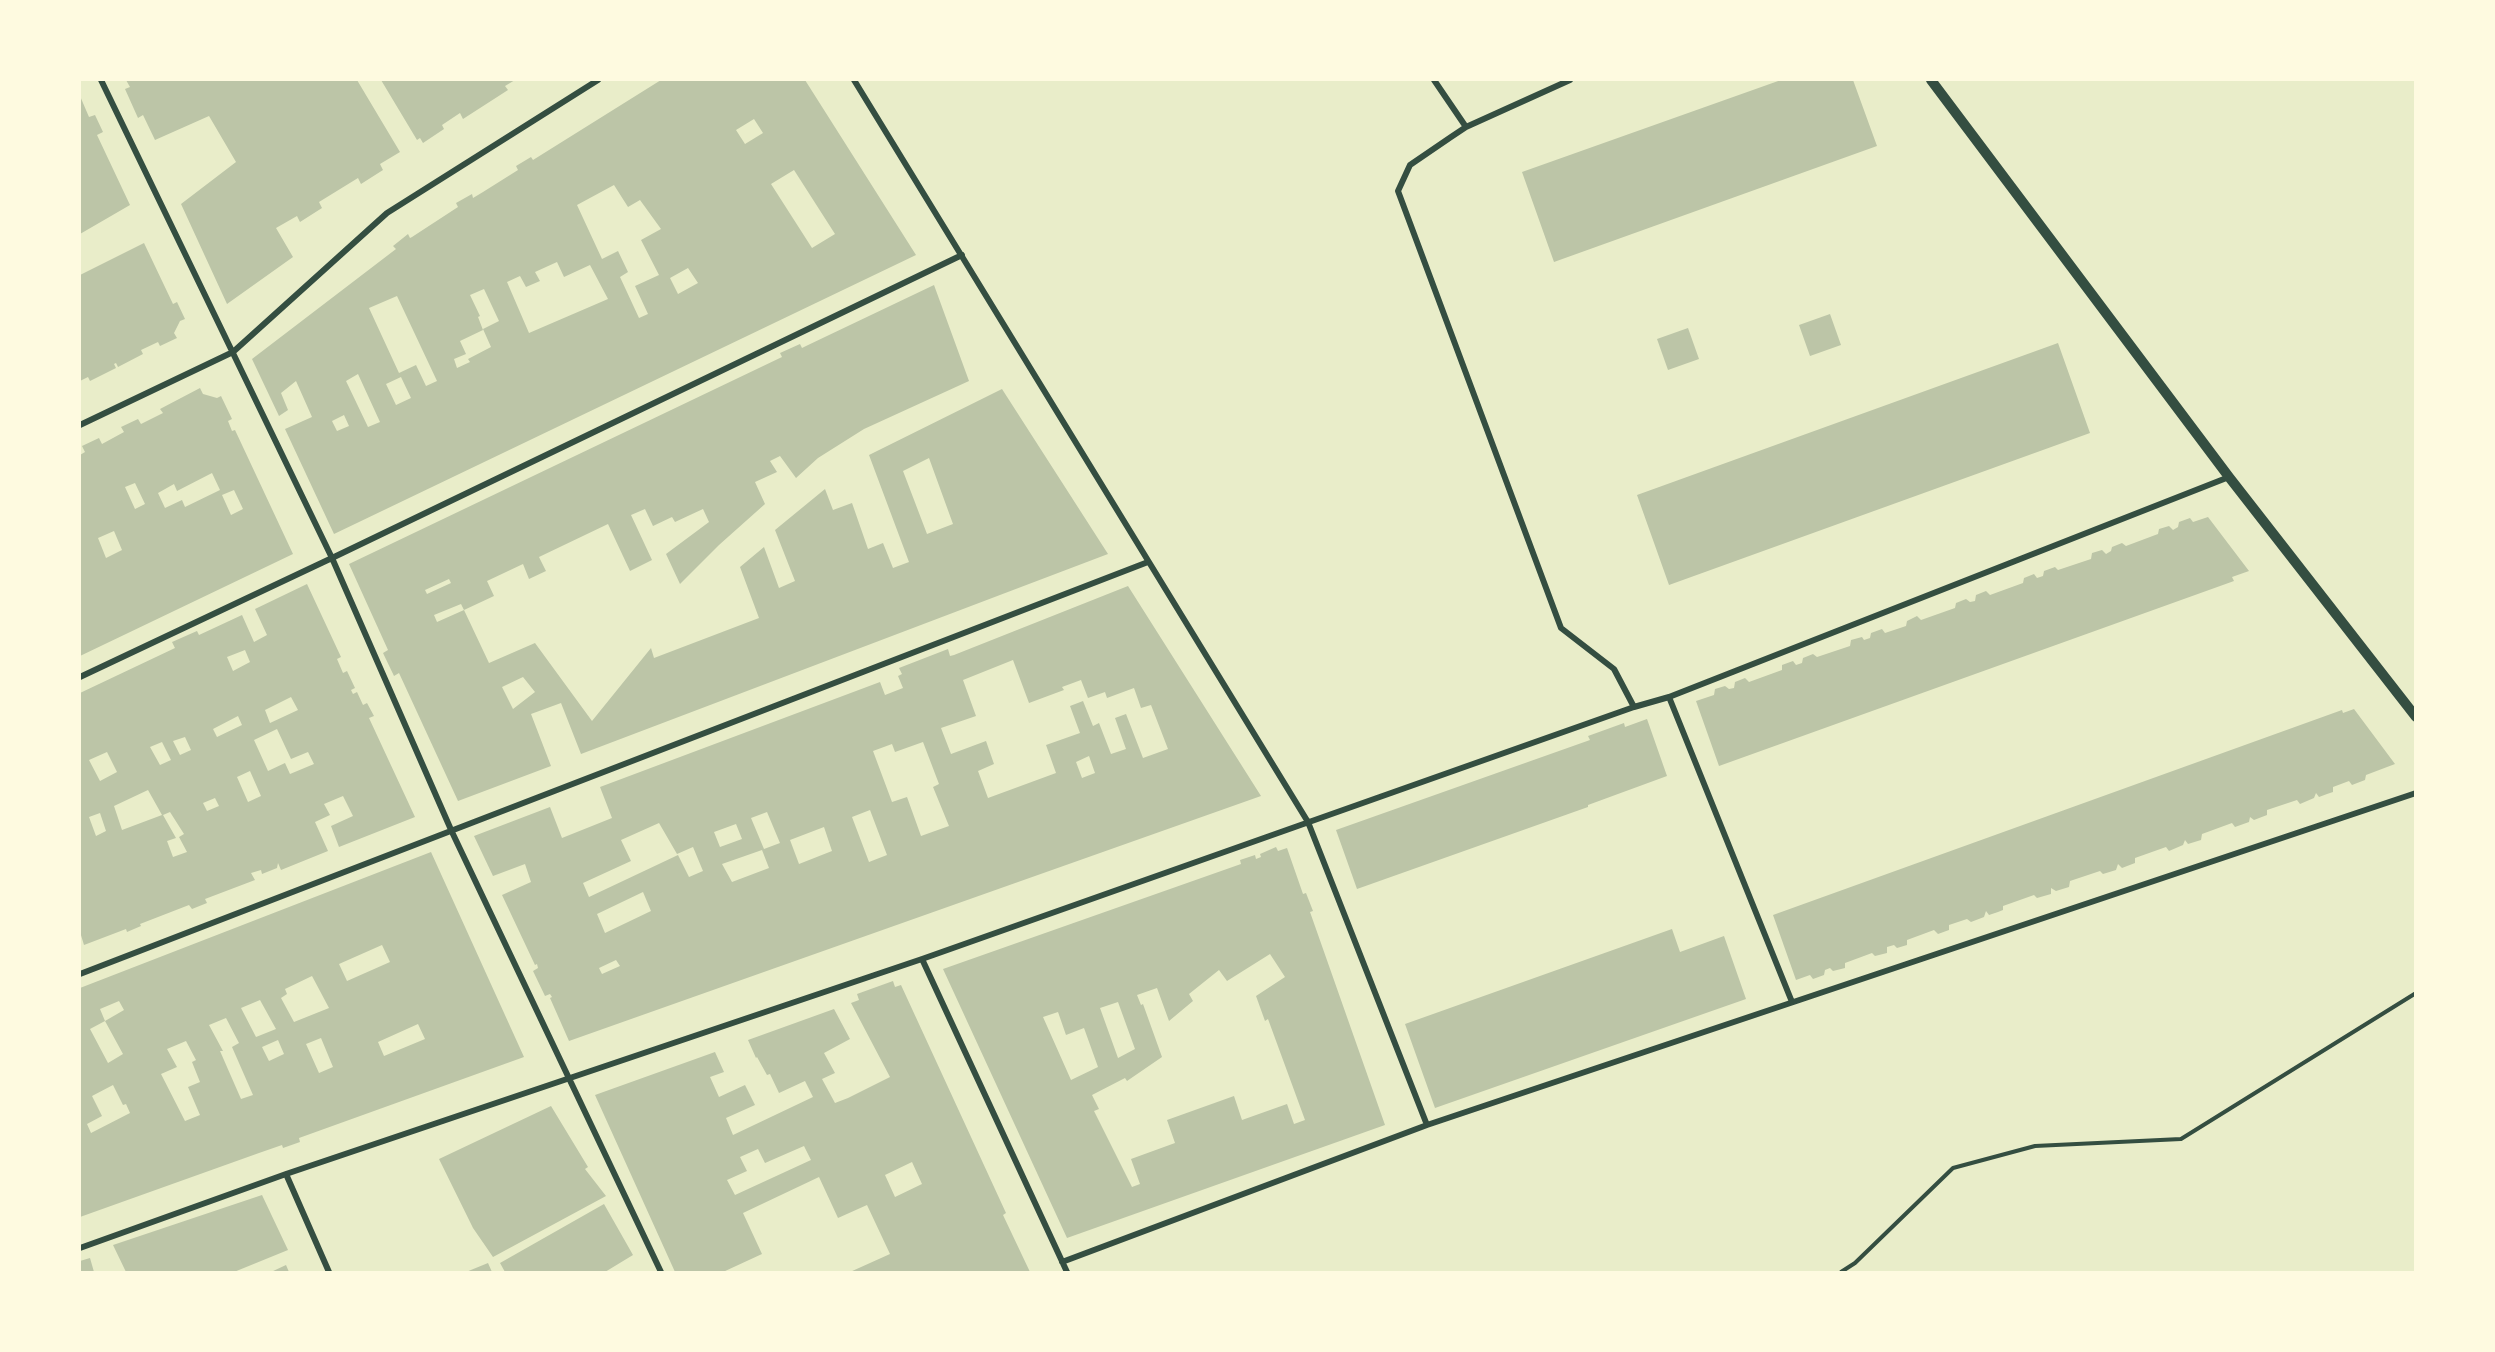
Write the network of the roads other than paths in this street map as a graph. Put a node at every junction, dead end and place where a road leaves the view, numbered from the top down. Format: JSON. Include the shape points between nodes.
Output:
{"nodes":[{"id":1,"x":101,"y":80,"type":"edge"},
{"id":2,"x":598,"y":80,"type":"edge"},
{"id":3,"x":854,"y":80,"type":"edge"},
{"id":4,"x":1434,"y":80,"type":"edge"},
{"id":5,"x":1570,"y":80,"type":"edge"},
{"id":6,"x":1931,"y":80,"type":"edge"},
{"id":7,"x":1466,"y":127,"type":"junction"},
{"id":8,"x":962,"y":255,"type":"junction"},
{"id":9,"x":233,"y":352,"type":"junction"},
{"id":10,"x":80,"y":424,"type":"edge"},
{"id":11,"x":2229,"y":477,"type":"junction"},
{"id":12,"x":332,"y":558,"type":"junction"},
{"id":13,"x":1148,"y":562,"type":"junction"},
{"id":14,"x":80,"y":676,"type":"edge"},
{"id":15,"x":1669,"y":697,"type":"junction"},
{"id":16,"x":1634,"y":706,"type":"junction"},
{"id":17,"x":2415,"y":717,"type":"edge"},
{"id":18,"x":2415,"y":793,"type":"edge"},
{"id":19,"x":1308,"y":822,"type":"junction"},
{"id":20,"x":452,"y":832,"type":"junction"},
{"id":21,"x":922,"y":959,"type":"junction"},
{"id":22,"x":80,"y":974,"type":"edge"},
{"id":23,"x":1792,"y":1002,"type":"junction"},
{"id":24,"x":570,"y":1078,"type":"junction"},
{"id":25,"x":1427,"y":1125,"type":"junction"},
{"id":26,"x":286,"y":1174,"type":"junction"},
{"id":27,"x":80,"y":1248,"type":"edge"},
{"id":28,"x":1062,"y":1262,"type":"junction"},
{"id":29,"x":328,"y":1272,"type":"edge"},
{"id":30,"x":661,"y":1272,"type":"edge"},
{"id":31,"x":1067,"y":1272,"type":"edge"}],
"edges":[{"from":1,"to":9,"type":"street"},
{"from":2,"to":9,"type":"street","via":[[387,213]]},
{"from":3,"to":8,"type":"street"},
{"from":4,"to":7,"type":"street"},
{"from":5,"to":7,"type":"street"},
{"from":6,"to":11,"type":"street"},
{"from":7,"to":16,"type":"street","via":[[1410,165],[1398,191],[1561,628],[1614,669]]},
{"from":8,"to":12,"type":"street"},
{"from":8,"to":13,"type":"street"},
{"from":9,"to":10,"type":"street"},
{"from":9,"to":12,"type":"street"},
{"from":11,"to":15,"type":"street"},
{"from":11,"to":17,"type":"street"},
{"from":12,"to":14,"type":"street"},
{"from":12,"to":20,"type":"street"},
{"from":13,"to":19,"type":"street"},
{"from":13,"to":20,"type":"street"},
{"from":15,"to":16,"type":"street"},
{"from":15,"to":23,"type":"street"},
{"from":16,"to":19,"type":"street"},
{"from":18,"to":23,"type":"street"},
{"from":19,"to":21,"type":"street"},
{"from":19,"to":25,"type":"street"},
{"from":20,"to":22,"type":"street"},
{"from":20,"to":24,"type":"street"},
{"from":21,"to":24,"type":"street"},
{"from":21,"to":28,"type":"street"},
{"from":23,"to":25,"type":"street"},
{"from":24,"to":26,"type":"street"},
{"from":24,"to":30,"type":"street"},
{"from":25,"to":28,"type":"street"},
{"from":26,"to":27,"type":"street"},
{"from":26,"to":29,"type":"street"},
{"from":28,"to":31,"type":"street"}]}
